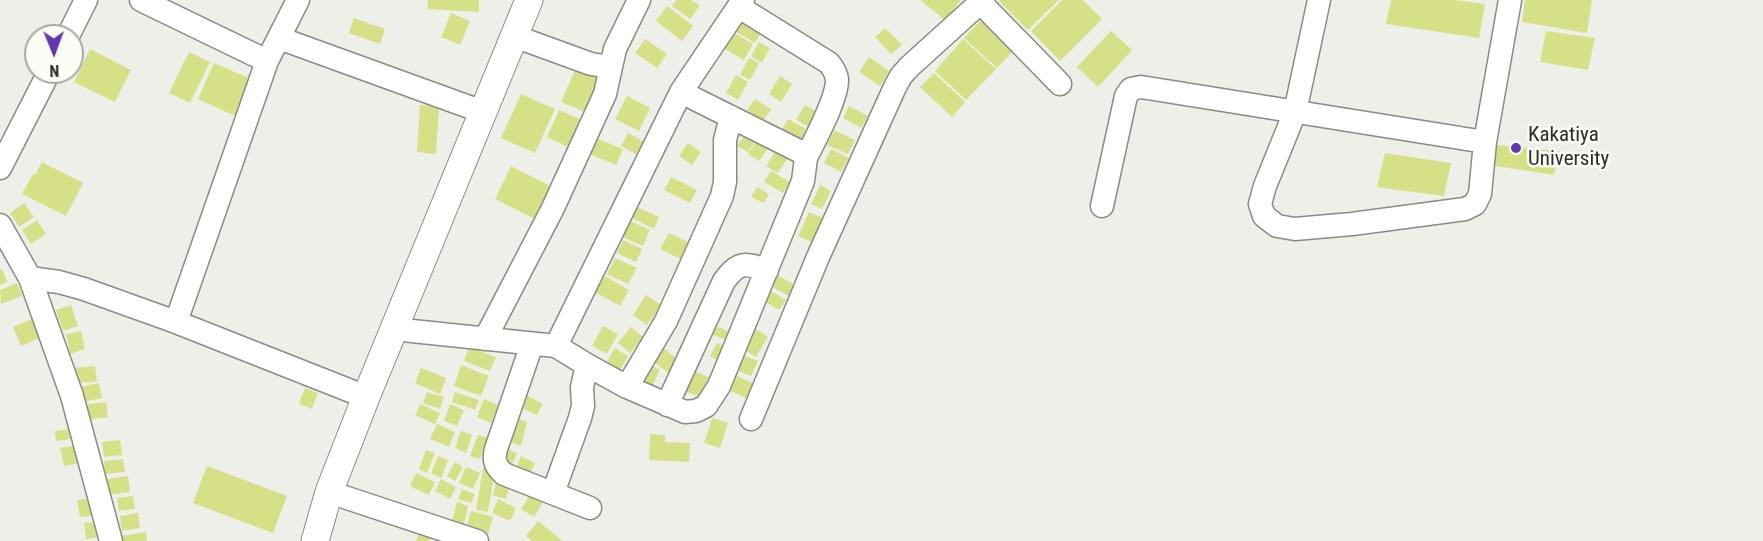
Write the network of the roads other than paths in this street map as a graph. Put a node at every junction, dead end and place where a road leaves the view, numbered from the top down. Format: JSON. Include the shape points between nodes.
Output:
{"nodes":[{"id":1,"x":86,"y":0,"type":"edge"},
{"id":2,"x":141,"y":0,"type":"edge"},
{"id":3,"x":298,"y":0,"type":"edge"},
{"id":4,"x":529,"y":0,"type":"edge"},
{"id":5,"x":639,"y":0,"type":"edge"},
{"id":6,"x":1319,"y":0,"type":"edge"},
{"id":7,"x":1510,"y":0,"type":"edge"},
{"id":8,"x":981,"y":1,"type":"edge"},
{"id":9,"x":741,"y":3,"type":"edge"},
{"id":10,"x":74,"y":24,"type":"edge"},
{"id":11,"x":514,"y":36,"type":"junction"},
{"id":12,"x":279,"y":38,"type":"junction"},
{"id":13,"x":267,"y":61,"type":"junction"},
{"id":14,"x":610,"y":67,"type":"junction"},
{"id":15,"x":43,"y":84,"type":"edge"},
{"id":16,"x":1060,"y":84,"type":"dead end"},
{"id":17,"x":681,"y":92,"type":"junction"},
{"id":18,"x":483,"y":112,"type":"junction"},
{"id":19,"x":1295,"y":112,"type":"junction"},
{"id":20,"x":731,"y":117,"type":"junction"},
{"id":21,"x":1485,"y":142,"type":"junction"},
{"id":22,"x":806,"y":158,"type":"junction"},
{"id":23,"x":0,"y":168,"type":"edge"},
{"id":24,"x":1102,"y":206,"type":"dead end"},
{"id":25,"x":0,"y":225,"type":"edge"},
{"id":26,"x":767,"y":270,"type":"junction"},
{"id":27,"x":30,"y":278,"type":"junction"},
{"id":28,"x":709,"y":312,"type":"junction"},
{"id":29,"x":176,"y":322,"type":"junction"},
{"id":30,"x":393,"y":329,"type":"junction"},
{"id":31,"x":742,"y":329,"type":"junction"},
{"id":32,"x":485,"y":339,"type":"junction"},
{"id":33,"x":532,"y":344,"type":"junction"},
{"id":34,"x":556,"y":346,"type":"junction"},
{"id":35,"x":587,"y":365,"type":"junction"},
{"id":36,"x":627,"y":387,"type":"junction"},
{"id":37,"x":366,"y":397,"type":"junction"},
{"id":38,"x":667,"y":405,"type":"junction"},
{"id":39,"x":751,"y":419,"type":"dead end"},
{"id":40,"x":329,"y":492,"type":"junction"},
{"id":41,"x":553,"y":493,"type":"junction"},
{"id":42,"x":590,"y":508,"type":"dead end"},
{"id":43,"x":111,"y":541,"type":"edge"},
{"id":44,"x":315,"y":541,"type":"edge"},
{"id":45,"x":477,"y":541,"type":"edge"}],
"edges":[{"from":1,"to":10,"type":"street"},
{"from":2,"to":13,"type":"street"},
{"from":3,"to":12,"type":"street"},
{"from":4,"to":11,"type":"street"},
{"from":5,"to":14,"type":"street"},
{"from":6,"to":19,"type":"street"},
{"from":7,"to":21,"type":"street"},
{"from":8,"to":16,"type":"street"},
{"from":8,"to":39,"type":"street","via":[[901,76],[818,257]]},
{"from":9,"to":17,"type":"street"},
{"from":9,"to":22,"type":"street","via":[[835,70],[835,95]]},
{"from":11,"to":14,"type":"street"},
{"from":11,"to":18,"type":"street"},
{"from":12,"to":13,"type":"street"},
{"from":12,"to":18,"type":"street"},
{"from":13,"to":29,"type":"street"},
{"from":14,"to":32,"type":"street","via":[[605,94],[558,197]]},
{"from":15,"to":23,"type":"street"},
{"from":17,"to":20,"type":"street"},
{"from":17,"to":34,"type":"street"},
{"from":18,"to":30,"type":"street"},
{"from":19,"to":21,"type":"street"},
{"from":19,"to":21,"type":"street","via":[[1260,204],[1264,216],[1277,226],[1295,229],[1465,209],[1475,204],[1480,194]]},
{"from":19,"to":24,"type":"street","via":[[1141,87],[1131,89],[1126,96]]},
{"from":20,"to":22,"type":"street"},
{"from":20,"to":36,"type":"street","via":[[725,140],[722,196],[666,321]]},
{"from":22,"to":26,"type":"street","via":[[803,182]]},
{"from":25,"to":27,"type":"street"},
{"from":26,"to":28,"type":"street","via":[[744,265],[733,269]]},
{"from":26,"to":31,"type":"street"},
{"from":27,"to":29,"type":"street","via":[[76,286]]},
{"from":27,"to":43,"type":"street","via":[[72,396]]},
{"from":28,"to":31,"type":"street"},
{"from":28,"to":38,"type":"street"},
{"from":29,"to":37,"type":"street"},
{"from":30,"to":32,"type":"street"},
{"from":30,"to":37,"type":"street"},
{"from":31,"to":38,"type":"street","via":[[706,406],[685,412]]},
{"from":32,"to":33,"type":"street"},
{"from":33,"to":34,"type":"street"},
{"from":33,"to":41,"type":"street","via":[[494,459],[504,474]]},
{"from":34,"to":35,"type":"street"},
{"from":35,"to":36,"type":"street"},
{"from":35,"to":41,"type":"street","via":[[580,418]]},
{"from":36,"to":38,"type":"street"},
{"from":37,"to":40,"type":"street"},
{"from":40,"to":44,"type":"street"},
{"from":40,"to":45,"type":"street"},
{"from":41,"to":42,"type":"street"}]}
